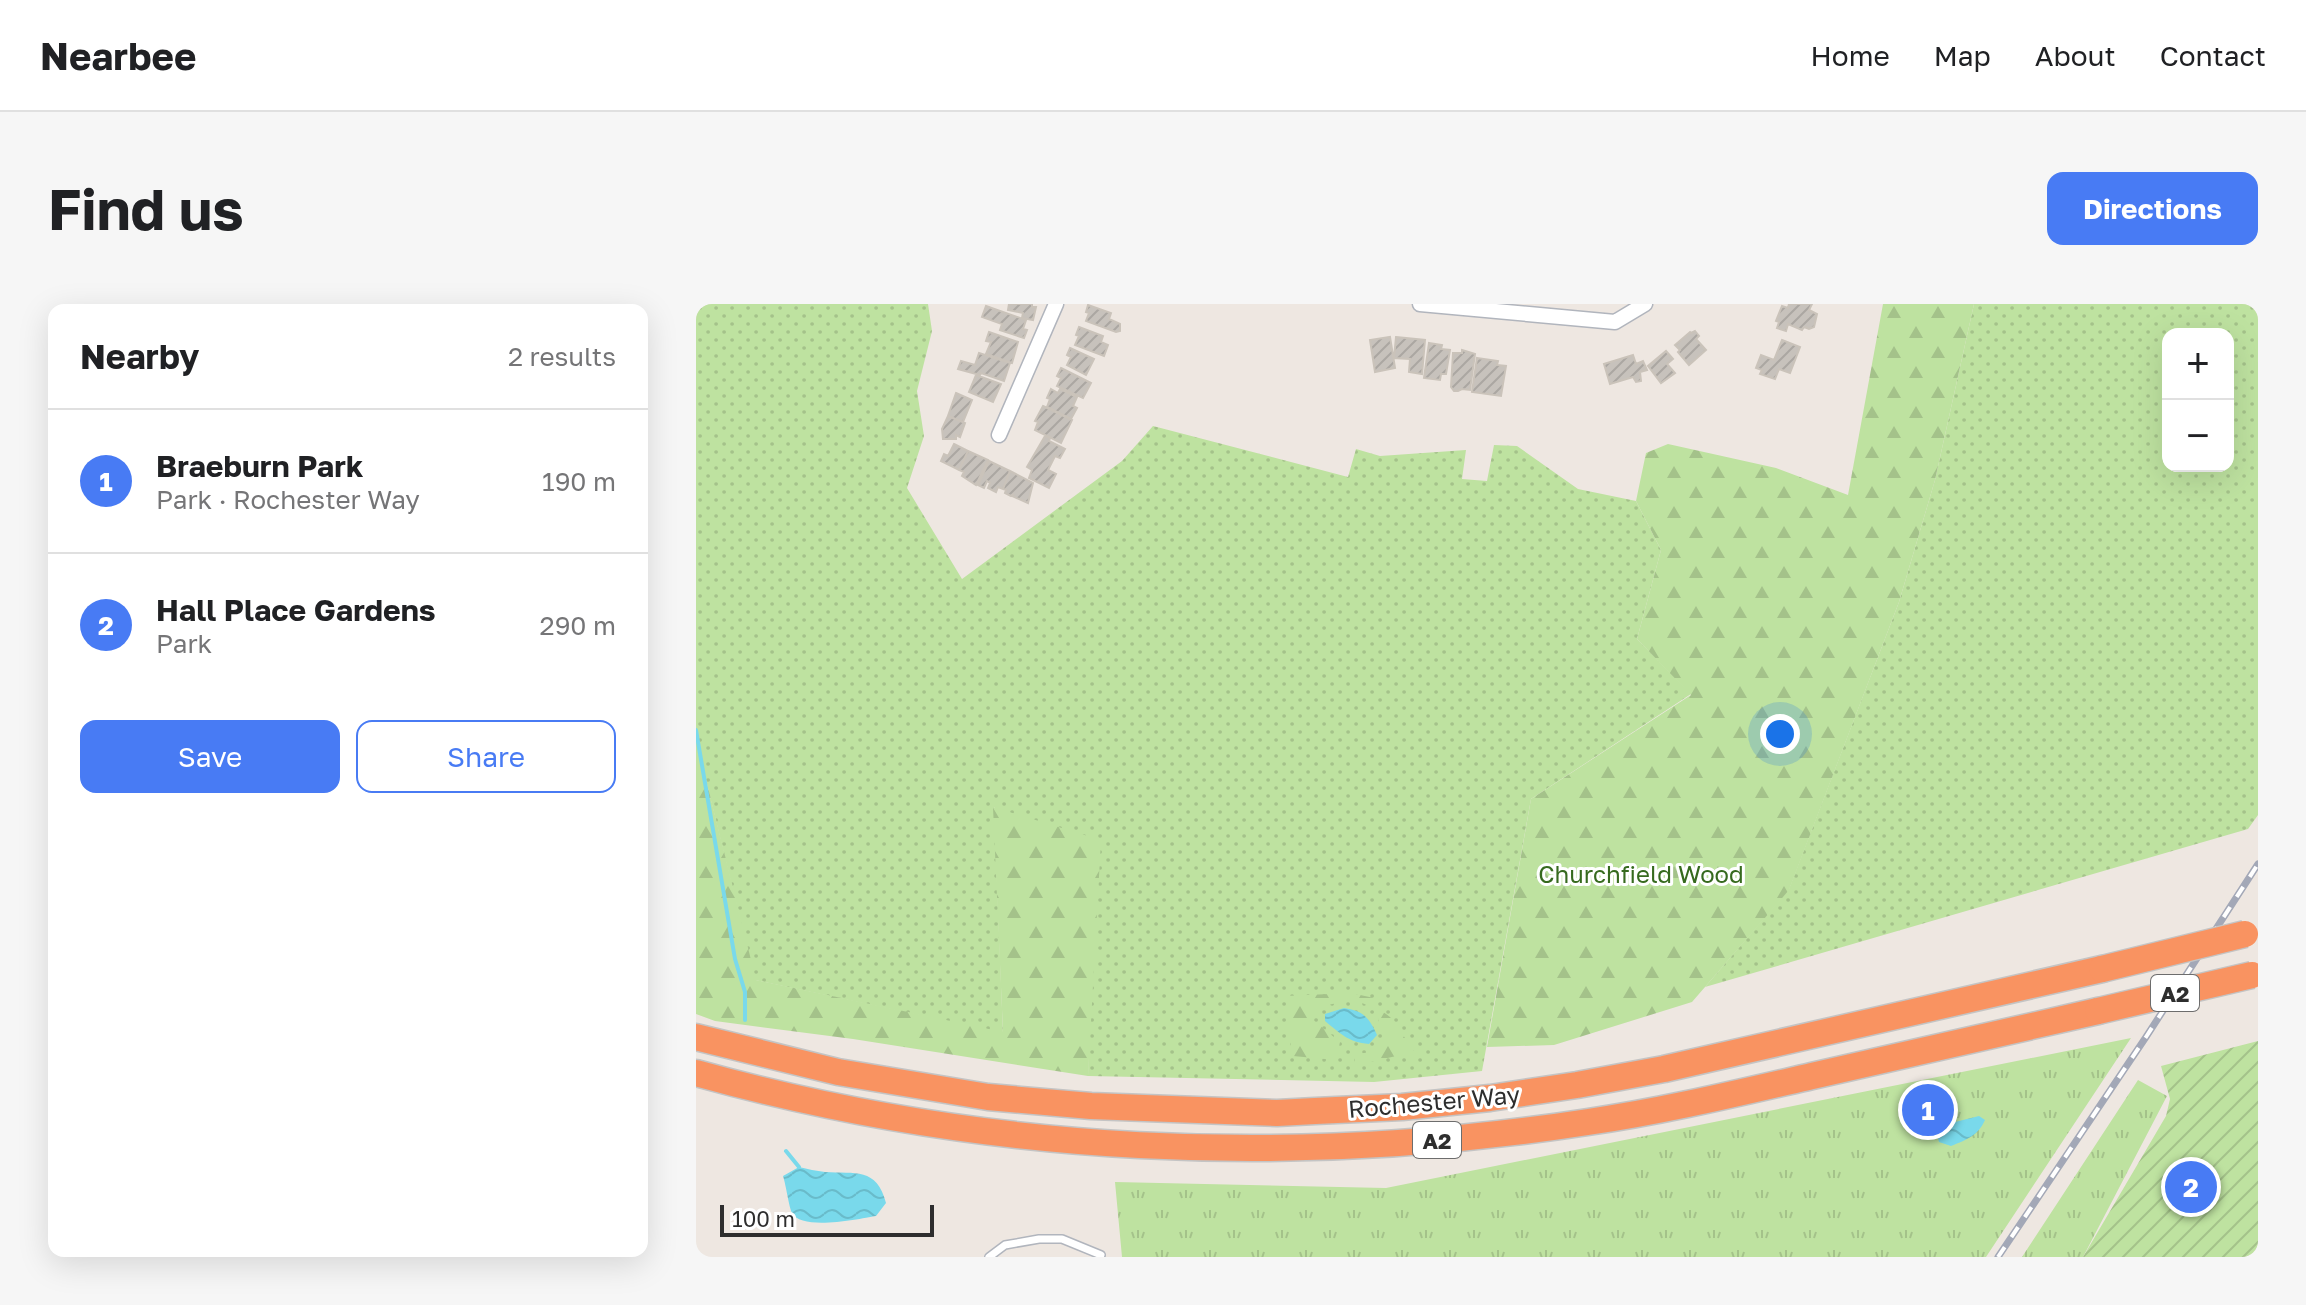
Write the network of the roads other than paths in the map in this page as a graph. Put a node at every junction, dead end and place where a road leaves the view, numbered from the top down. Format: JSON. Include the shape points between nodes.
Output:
{"nodes":[{"id":1,"x":1056,"y":304,"type":"edge"},
{"id":2,"x":1420,"y":304,"type":"edge"},
{"id":3,"x":1645,"y":304,"type":"edge"},
{"id":4,"x":999,"y":435,"type":"dead end"},
{"id":5,"x":2252,"y":933,"type":"edge"},
{"id":6,"x":2255,"y":974,"type":"edge"},
{"id":7,"x":696,"y":1037,"type":"edge"},
{"id":8,"x":696,"y":1073,"type":"edge"},
{"id":9,"x":1101,"y":1255,"type":"dead end"},
{"id":10,"x":989,"y":1257,"type":"edge"}],
"edges":[{"from":1,"to":4,"type":"street"},
{"from":2,"to":3,"type":"street","via":[[1615,322]]},
{"from":5,"to":7,"type":"highway","name":"Rochester Way","number":"A2","bridge":true,"via":[[1664,1069],[1402,1107],[1277,1113],[988,1097],[838,1072]]},
{"from":6,"to":8,"type":"highway","name":"Rochester Way","number":"A2","bridge":true,"via":[[1671,1108],[1397,1144],[1201,1149],[1001,1134],[901,1120]]},
{"from":9,"to":10,"type":"lane","via":[[1062,1239],[1039,1239],[1005,1245]]}]}
